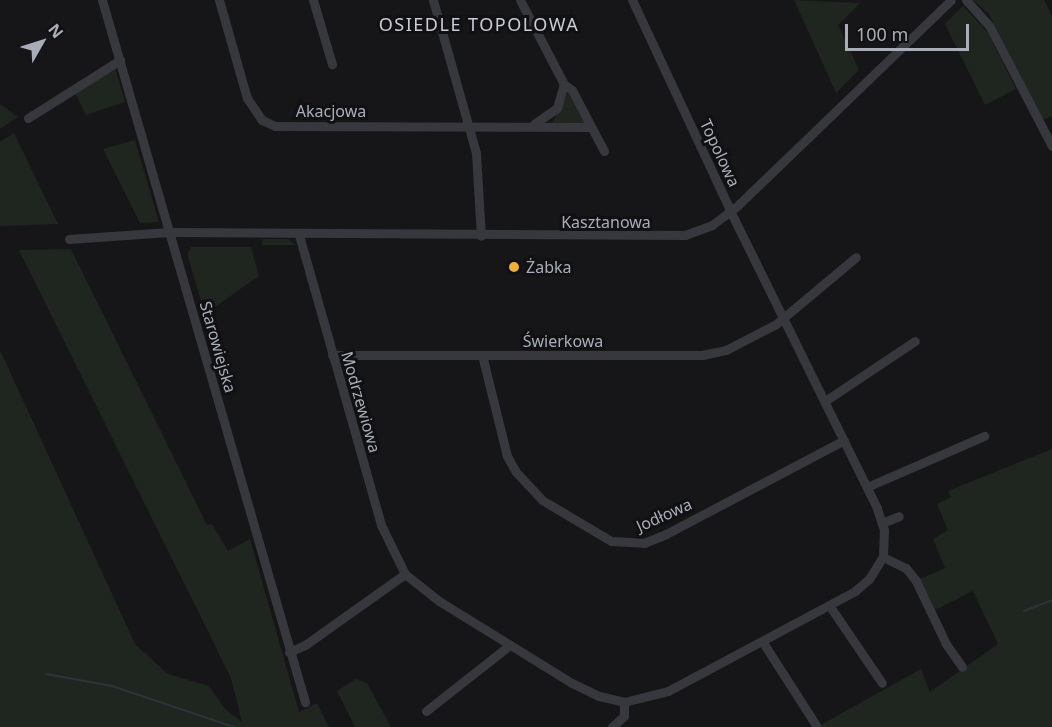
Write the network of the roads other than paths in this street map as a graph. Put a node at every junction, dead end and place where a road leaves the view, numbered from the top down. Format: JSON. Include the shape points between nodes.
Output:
{"nodes":[{"id":1,"x":102,"y":0,"type":"edge"},
{"id":2,"x":219,"y":0,"type":"edge"},
{"id":3,"x":313,"y":0,"type":"edge"},
{"id":4,"x":433,"y":0,"type":"edge"},
{"id":5,"x":520,"y":0,"type":"edge"},
{"id":6,"x":632,"y":0,"type":"edge"},
{"id":7,"x":951,"y":0,"type":"edge"},
{"id":8,"x":966,"y":0,"type":"edge"},
{"id":9,"x":120,"y":60,"type":"junction"},
{"id":10,"x":332,"y":64,"type":"dead end"},
{"id":11,"x":564,"y":84,"type":"junction"},
{"id":12,"x":27,"y":118,"type":"dead end"},
{"id":13,"x":469,"y":126,"type":"junction"},
{"id":14,"x":529,"y":126,"type":"junction"},
{"id":15,"x":591,"y":127,"type":"junction"},
{"id":16,"x":1052,"y":146,"type":"edge"},
{"id":17,"x":604,"y":151,"type":"dead end"},
{"id":18,"x":731,"y":212,"type":"junction"},
{"id":19,"x":169,"y":232,"type":"junction"},
{"id":20,"x":299,"y":235,"type":"junction"},
{"id":21,"x":481,"y":236,"type":"junction"},
{"id":22,"x":69,"y":239,"type":"dead end"},
{"id":23,"x":856,"y":256,"type":"dead end"},
{"id":24,"x":784,"y":318,"type":"junction"},
{"id":25,"x":915,"y":341,"type":"dead end"},
{"id":26,"x":332,"y":355,"type":"junction"},
{"id":27,"x":482,"y":355,"type":"junction"},
{"id":28,"x":825,"y":401,"type":"junction"},
{"id":29,"x":984,"y":436,"type":"dead end"},
{"id":30,"x":844,"y":440,"type":"junction"},
{"id":31,"x":867,"y":487,"type":"junction"},
{"id":32,"x":899,"y":516,"type":"dead end"},
{"id":33,"x":882,"y":523,"type":"junction"},
{"id":34,"x":883,"y":557,"type":"junction"},
{"id":35,"x":405,"y":574,"type":"junction"},
{"id":36,"x":829,"y":605,"type":"junction"},
{"id":37,"x":762,"y":641,"type":"junction"},
{"id":38,"x":510,"y":645,"type":"junction"},
{"id":39,"x":289,"y":652,"type":"junction"},
{"id":40,"x":962,"y":667,"type":"dead end"},
{"id":41,"x":882,"y":683,"type":"dead end"},
{"id":42,"x":305,"y":702,"type":"dead end"},
{"id":43,"x":624,"y":702,"type":"junction"},
{"id":44,"x":426,"y":711,"type":"dead end"},
{"id":45,"x":816,"y":725,"type":"dead end"},
{"id":46,"x":612,"y":727,"type":"edge"}],
"edges":[{"from":1,"to":9,"type":"street","name":"Starowiejska"},
{"from":2,"to":13,"type":"street","name":"Akacjowa","via":[[247,98],[262,120],[276,126]]},
{"from":3,"to":10,"type":"street"},
{"from":4,"to":13,"type":"street"},
{"from":5,"to":11,"type":"street"},
{"from":6,"to":18,"type":"street","name":"Topolowa"},
{"from":7,"to":18,"type":"street","name":"Kasztanowa"},
{"from":8,"to":16,"type":"street","via":[[990,27]]},
{"from":9,"to":12,"type":"street"},
{"from":9,"to":19,"type":"street","name":"Starowiejska"},
{"from":11,"to":14,"type":"street","via":[[557,108],[546,120]]},
{"from":11,"to":15,"type":"street","via":[[572,90]]},
{"from":13,"to":14,"type":"street","name":"Akacjowa"},
{"from":13,"to":21,"type":"street","via":[[481,182]]},
{"from":14,"to":15,"type":"street","name":"Akacjowa"},
{"from":15,"to":17,"type":"street"},
{"from":18,"to":21,"type":"street","name":"Kasztanowa","via":[[705,228],[672,236]]},
{"from":18,"to":24,"type":"street","name":"Topolowa"},
{"from":19,"to":20,"type":"street","name":"Kasztanowa"},
{"from":19,"to":22,"type":"street","name":"Kasztanowa"},
{"from":19,"to":39,"type":"street","name":"Starowiejska"},
{"from":20,"to":21,"type":"street","name":"Kasztanowa"},
{"from":20,"to":26,"type":"street","name":"Modrzewiowa"},
{"from":23,"to":24,"type":"street"},
{"from":24,"to":27,"type":"street","name":"Świerkowa","via":[[752,339],[702,355]]},
{"from":24,"to":28,"type":"street","name":"Topolowa"},
{"from":25,"to":28,"type":"street"},
{"from":26,"to":27,"type":"street","name":"Świerkowa"},
{"from":26,"to":35,"type":"street","name":"Modrzewiowa","via":[[381,525]]},
{"from":27,"to":30,"type":"street","name":"Jodłowa","via":[[507,456],[516,472],[542,500],[611,542],[644,543]]},
{"from":28,"to":30,"type":"street","name":"Topolowa"},
{"from":29,"to":31,"type":"street"},
{"from":30,"to":31,"type":"street","name":"Topolowa"},
{"from":31,"to":33,"type":"street","name":"Topolowa"},
{"from":32,"to":33,"type":"street"},
{"from":33,"to":34,"type":"street","name":"Topolowa"},
{"from":34,"to":36,"type":"street","name":"Modrzewiowa","via":[[869,579]]},
{"from":34,"to":40,"type":"street","via":[[906,568],[916,581],[946,644]]},
{"from":35,"to":38,"type":"street","name":"Modrzewiowa","via":[[425,592]]},
{"from":35,"to":39,"type":"street","via":[[305,645]]},
{"from":36,"to":37,"type":"street","name":"Modrzewiowa"},
{"from":36,"to":41,"type":"street"},
{"from":37,"to":43,"type":"street","name":"Modrzewiowa","via":[[668,691]]},
{"from":37,"to":45,"type":"street"},
{"from":38,"to":43,"type":"street","name":"Modrzewiowa","via":[[572,683]]},
{"from":38,"to":44,"type":"street"},
{"from":39,"to":42,"type":"street","name":"Starowiejska"},
{"from":43,"to":46,"type":"street","via":[[624,716]]}]}
